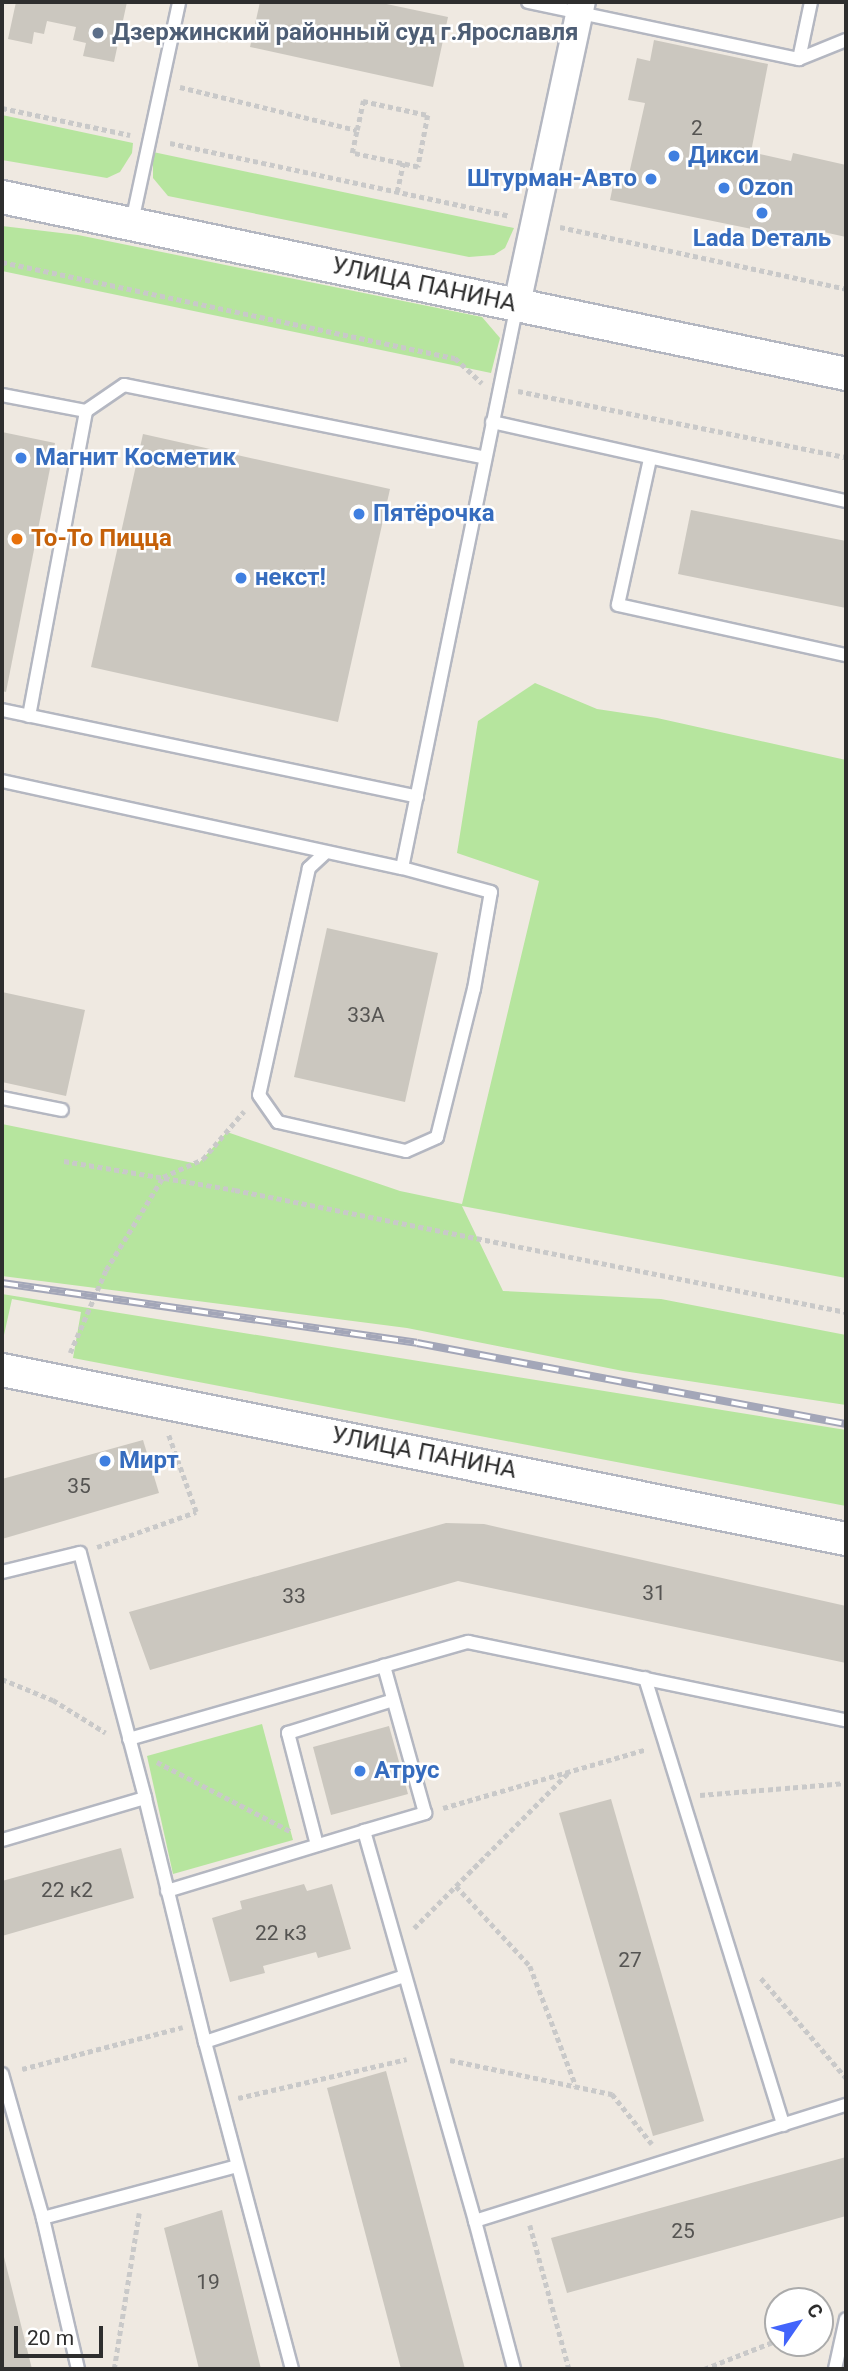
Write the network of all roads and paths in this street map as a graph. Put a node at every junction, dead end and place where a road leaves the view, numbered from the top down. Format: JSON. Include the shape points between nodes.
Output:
{"nodes":[{"id":1,"x":179,"y":2,"type":"edge"},
{"id":2,"x":528,"y":2,"type":"edge"},
{"id":3,"x":811,"y":2,"type":"edge"},
{"id":4,"x":580,"y":8,"type":"edge"},
{"id":5,"x":846,"y":40,"type":"edge"},
{"id":6,"x":799,"y":59,"type":"junction"},
{"id":7,"x":162,"y":83,"type":"junction"},
{"id":8,"x":2,"y":108,"type":"edge"},
{"id":9,"x":357,"y":130,"type":"junction"},
{"id":10,"x":149,"y":139,"type":"junction"},
{"id":11,"x":403,"y":163,"type":"junction"},
{"id":12,"x":397,"y":192,"type":"junction"},
{"id":13,"x":2,"y":197,"type":"edge"},
{"id":14,"x":535,"y":221,"type":"junction"},
{"id":15,"x":132,"y":222,"type":"junction"},
{"id":16,"x":2,"y":262,"type":"edge"},
{"id":17,"x":846,"y":289,"type":"edge"},
{"id":18,"x":517,"y":304,"type":"junction"},
{"id":19,"x":846,"y":374,"type":"edge"},
{"id":20,"x":499,"y":387,"type":"junction"},
{"id":21,"x":2,"y":395,"type":"edge"},
{"id":22,"x":86,"y":411,"type":"junction"},
{"id":23,"x":492,"y":422,"type":"junction"},
{"id":24,"x":846,"y":457,"type":"edge"},
{"id":25,"x":485,"y":458,"type":"junction"},
{"id":26,"x":650,"y":458,"type":"junction"},
{"id":27,"x":846,"y":501,"type":"edge"},
{"id":28,"x":846,"y":655,"type":"edge"},
{"id":29,"x":2,"y":710,"type":"edge"},
{"id":30,"x":29,"y":716,"type":"junction"},
{"id":31,"x":2,"y":781,"type":"edge"},
{"id":32,"x":417,"y":797,"type":"junction"},
{"id":33,"x":324,"y":854,"type":"junction"},
{"id":34,"x":402,"y":868,"type":"junction"},
{"id":35,"x":259,"y":1095,"type":"junction"},
{"id":36,"x":2,"y":1098,"type":"edge"},
{"id":37,"x":62,"y":1110,"type":"dead end"},
{"id":38,"x":64,"y":1161,"type":"dead end"},
{"id":39,"x":163,"y":1177,"type":"junction"},
{"id":40,"x":846,"y":1312,"type":"edge"},
{"id":41,"x":2,"y":1370,"type":"edge"},
{"id":42,"x":64,"y":1381,"type":"junction"},
{"id":43,"x":163,"y":1421,"type":"dead end"},
{"id":44,"x":846,"y":1539,"type":"edge"},
{"id":45,"x":80,"y":1553,"type":"junction"},
{"id":46,"x":2,"y":1572,"type":"edge"},
{"id":47,"x":384,"y":1666,"type":"junction"},
{"id":48,"x":645,"y":1678,"type":"junction"},
{"id":49,"x":2,"y":1679,"type":"edge"},
{"id":50,"x":393,"y":1700,"type":"junction"},
{"id":51,"x":846,"y":1720,"type":"edge"},
{"id":52,"x":131,"y":1744,"type":"junction"},
{"id":53,"x":666,"y":1744,"type":"junction"},
{"id":54,"x":570,"y":1771,"type":"junction"},
{"id":55,"x":846,"y":1783,"type":"edge"},
{"id":56,"x":682,"y":1796,"type":"junction"},
{"id":57,"x":145,"y":1798,"type":"junction"},
{"id":58,"x":425,"y":1813,"type":"junction"},
{"id":59,"x":363,"y":1831,"type":"junction"},
{"id":60,"x":2,"y":1840,"type":"edge"},
{"id":61,"x":317,"y":1845,"type":"junction"},
{"id":62,"x":456,"y":1886,"type":"junction"},
{"id":63,"x":167,"y":1891,"type":"junction"},
{"id":64,"x":396,"y":1946,"type":"junction"},
{"id":65,"x":404,"y":1976,"type":"junction"},
{"id":66,"x":760,"y":1976,"type":"dead end"},
{"id":67,"x":201,"y":2023,"type":"junction"},
{"id":68,"x":205,"y":2042,"type":"junction"},
{"id":69,"x":427,"y":2055,"type":"junction"},
{"id":70,"x":2,"y":2074,"type":"edge"},
{"id":71,"x":846,"y":2078,"type":"edge"},
{"id":72,"x":576,"y":2086,"type":"junction"},
{"id":73,"x":220,"y":2102,"type":"junction"},
{"id":74,"x":846,"y":2105,"type":"edge"},
{"id":75,"x":783,"y":2125,"type":"junction"},
{"id":76,"x":666,"y":2161,"type":"junction"},
{"id":77,"x":237,"y":2166,"type":"junction"},
{"id":78,"x":143,"y":2192,"type":"junction"},
{"id":79,"x":524,"y":2206,"type":"junction"},
{"id":80,"x":43,"y":2218,"type":"junction"},
{"id":81,"x":475,"y":2221,"type":"junction"},
{"id":82,"x":846,"y":2319,"type":"edge"},
{"id":83,"x":764,"y":2345,"type":"edge"},
{"id":84,"x":78,"y":2369,"type":"edge"},
{"id":85,"x":114,"y":2369,"type":"edge"},
{"id":86,"x":292,"y":2369,"type":"edge"},
{"id":87,"x":514,"y":2369,"type":"edge"},
{"id":88,"x":569,"y":2369,"type":"edge"},
{"id":89,"x":704,"y":2369,"type":"edge"},
{"id":90,"x":835,"y":2369,"type":"edge"}],
"edges":[{"from":1,"to":7,"type":"lane"},
{"from":2,"to":4,"type":"lane"},
{"from":3,"to":6,"type":"lane"},
{"from":4,"to":6,"type":"lane"},
{"from":4,"to":14,"type":"street"},
{"from":5,"to":6,"type":"lane"},
{"from":7,"to":9,"type":"path"},
{"from":7,"to":10,"type":"lane"},
{"from":8,"to":10,"type":"path"},
{"from":9,"to":11,"type":"path","via":[[352,153]]},
{"from":9,"to":11,"type":"path","via":[[363,101],[428,115],[418,166]]},
{"from":10,"to":12,"type":"path"},
{"from":10,"to":15,"type":"lane"},
{"from":11,"to":12,"type":"path"},
{"from":12,"to":14,"type":"path"},
{"from":13,"to":15,"type":"street","name":"УЛИЦА ПАНИНА"},
{"from":14,"to":17,"type":"path"},
{"from":14,"to":18,"type":"street"},
{"from":15,"to":18,"type":"street","name":"УЛИЦА ПАНИНА"},
{"from":16,"to":20,"type":"path","via":[[454,358],[482,383]]},
{"from":18,"to":19,"type":"street","name":"УЛИЦА ПАНИНА"},
{"from":18,"to":20,"type":"lane"},
{"from":20,"to":23,"type":"lane"},
{"from":20,"to":24,"type":"path"},
{"from":21,"to":22,"type":"lane"},
{"from":22,"to":25,"type":"lane","via":[[124,385]]},
{"from":22,"to":30,"type":"lane"},
{"from":23,"to":25,"type":"lane"},
{"from":23,"to":26,"type":"lane"},
{"from":25,"to":32,"type":"lane"},
{"from":26,"to":27,"type":"lane"},
{"from":26,"to":28,"type":"lane","via":[[618,605]]},
{"from":29,"to":30,"type":"lane"},
{"from":30,"to":32,"type":"lane"},
{"from":31,"to":33,"type":"lane"},
{"from":32,"to":34,"type":"lane"},
{"from":33,"to":34,"type":"lane"},
{"from":33,"to":35,"type":"lane","via":[[309,868]]},
{"from":34,"to":35,"type":"lane","via":[[491,892],[474,989],[437,1136],[406,1150],[278,1122]]},
{"from":35,"to":39,"type":"path","via":[[203,1159]]},
{"from":36,"to":37,"type":"lane"},
{"from":38,"to":39,"type":"path"},
{"from":39,"to":40,"type":"path"},
{"from":39,"to":42,"type":"path","via":[[102,1279],[67,1360]]},
{"from":41,"to":42,"type":"street","name":"УЛИЦА ПАНИНА"},
{"from":42,"to":44,"type":"street","name":"УЛИЦА ПАНИНА"},
{"from":43,"to":45,"type":"path","via":[[196,1512]]},
{"from":45,"to":46,"type":"lane"},
{"from":45,"to":52,"type":"lane"},
{"from":47,"to":48,"type":"lane","via":[[468,1642]]},
{"from":47,"to":50,"type":"lane"},
{"from":47,"to":52,"type":"lane"},
{"from":48,"to":51,"type":"lane"},
{"from":48,"to":53,"type":"lane"},
{"from":49,"to":52,"type":"path","via":[[53,1700]]},
{"from":50,"to":58,"type":"lane"},
{"from":50,"to":61,"type":"lane","via":[[288,1733]]},
{"from":52,"to":57,"type":"lane"},
{"from":52,"to":61,"type":"path"},
{"from":53,"to":54,"type":"path"},
{"from":53,"to":56,"type":"lane"},
{"from":54,"to":58,"type":"path"},
{"from":54,"to":62,"type":"path"},
{"from":55,"to":56,"type":"path"},
{"from":56,"to":75,"type":"lane"},
{"from":57,"to":60,"type":"lane"},
{"from":57,"to":63,"type":"lane"},
{"from":58,"to":59,"type":"lane"},
{"from":59,"to":61,"type":"lane"},
{"from":59,"to":64,"type":"lane"},
{"from":61,"to":63,"type":"lane"},
{"from":62,"to":64,"type":"path"},
{"from":62,"to":72,"type":"path","via":[[530,1966]]},
{"from":63,"to":67,"type":"lane"},
{"from":64,"to":65,"type":"lane"},
{"from":65,"to":68,"type":"lane"},
{"from":65,"to":69,"type":"lane"},
{"from":66,"to":71,"type":"path"},
{"from":67,"to":68,"type":"lane"},
{"from":67,"to":70,"type":"path"},
{"from":68,"to":73,"type":"lane"},
{"from":69,"to":72,"type":"path"},
{"from":69,"to":73,"type":"path"},
{"from":69,"to":81,"type":"lane"},
{"from":70,"to":80,"type":"lane"},
{"from":72,"to":76,"type":"path","via":[[612,2094]]},
{"from":73,"to":77,"type":"lane"},
{"from":74,"to":75,"type":"lane"},
{"from":75,"to":76,"type":"lane"},
{"from":76,"to":79,"type":"lane"},
{"from":77,"to":78,"type":"lane"},
{"from":77,"to":86,"type":"lane"},
{"from":78,"to":80,"type":"lane"},
{"from":78,"to":85,"type":"path"},
{"from":79,"to":81,"type":"lane"},
{"from":79,"to":88,"type":"path"},
{"from":80,"to":84,"type":"lane"},
{"from":81,"to":87,"type":"lane"},
{"from":82,"to":90,"type":"lane"},
{"from":83,"to":89,"type":"path"}]}
